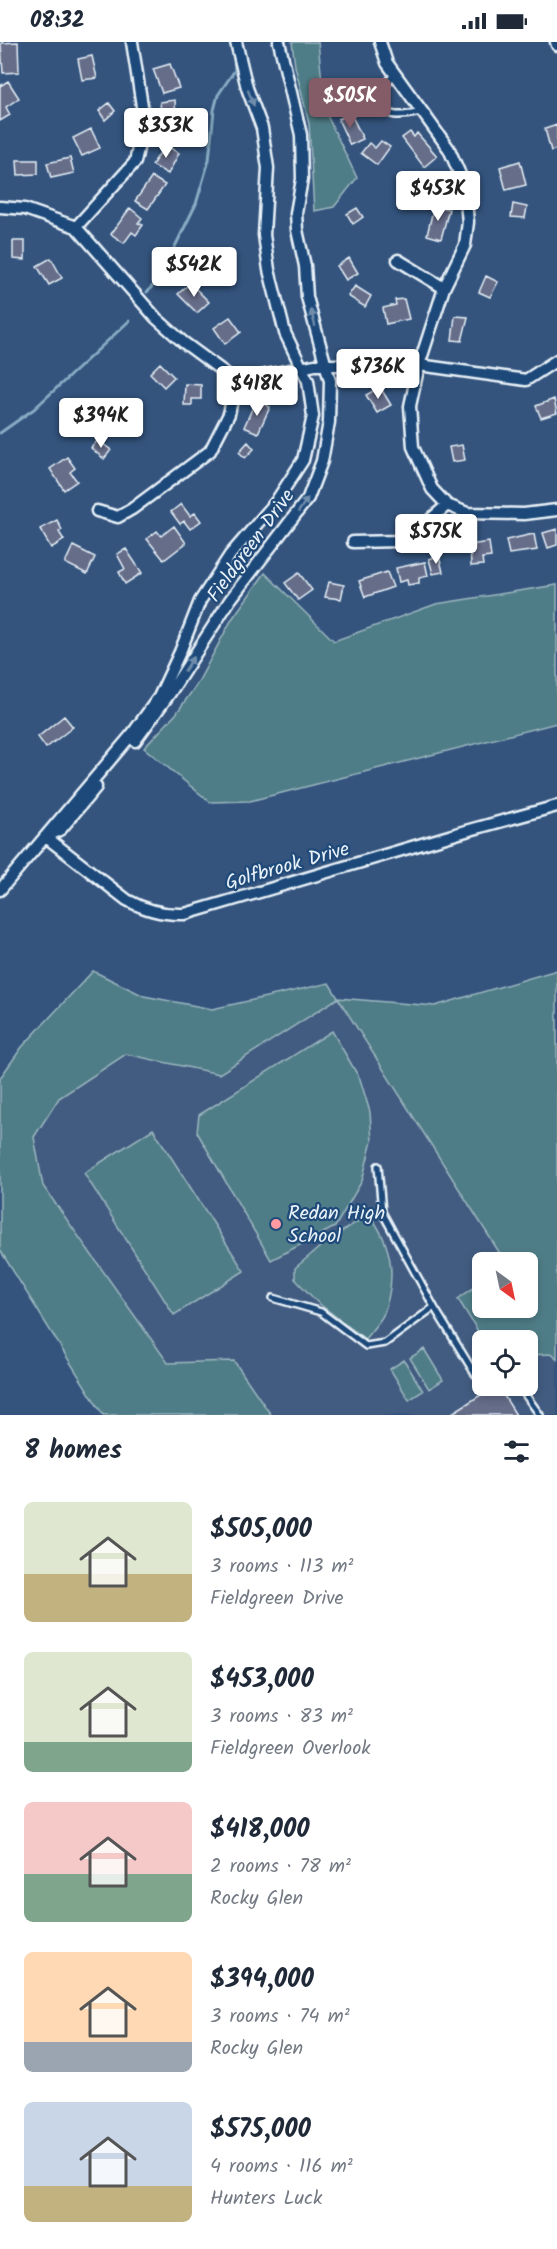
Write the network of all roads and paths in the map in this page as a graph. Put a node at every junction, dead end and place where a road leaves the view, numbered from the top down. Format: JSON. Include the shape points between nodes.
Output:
{"nodes":[{"id":1,"x":132,"y":42,"type":"edge"},
{"id":2,"x":236,"y":42,"type":"edge"},
{"id":3,"x":279,"y":42,"type":"edge"},
{"id":4,"x":380,"y":42,"type":"edge"},
{"id":5,"x":395,"y":74,"type":"junction"},
{"id":6,"x":422,"y":112,"type":"junction"},
{"id":7,"x":0,"y":207,"type":"edge"},
{"id":8,"x":76,"y":227,"type":"junction"},
{"id":9,"x":398,"y":260,"type":"dead end"},
{"id":10,"x":444,"y":288,"type":"junction"},
{"id":11,"x":557,"y":360,"type":"edge"},
{"id":12,"x":326,"y":365,"type":"junction"},
{"id":13,"x":419,"y":365,"type":"junction"},
{"id":14,"x":303,"y":368,"type":"junction"},
{"id":15,"x":236,"y":381,"type":"junction"},
{"id":16,"x":447,"y":505,"type":"junction"},
{"id":17,"x":557,"y":510,"type":"edge"},
{"id":18,"x":97,"y":511,"type":"dead end"},
{"id":19,"x":353,"y":542,"type":"dead end"},
{"id":20,"x":557,"y":806,"type":"edge"},
{"id":21,"x":46,"y":837,"type":"junction"},
{"id":22,"x":0,"y":890,"type":"edge"},
{"id":23,"x":378,"y":1166,"type":"dead end"},
{"id":24,"x":273,"y":1298,"type":"dead end"},
{"id":25,"x":434,"y":1307,"type":"junction"},
{"id":26,"x":472,"y":1369,"type":"edge"},
{"id":27,"x":526,"y":1396,"type":"edge"},
{"id":28,"x":540,"y":1415,"type":"edge"}],
"edges":[{"from":1,"to":8,"type":"street","via":[[142,106],[135,162]]},
{"from":2,"to":14,"type":"street","name":"Fieldgreen Drive","one_way":true,"via":[[262,128],[268,168],[264,235],[269,270],[285,333]]},
{"from":12,"to":3,"type":"street","name":"Fieldgreen Drive","one_way":true,"via":[[307,297],[297,230],[301,135]]},
{"from":4,"to":5,"type":"street"},
{"from":5,"to":6,"type":"street"},
{"from":5,"to":6,"type":"lane","via":[[383,89],[381,107],[389,115]]},
{"from":6,"to":10,"type":"street","via":[[449,149],[465,192],[465,245]]},
{"from":7,"to":8,"type":"street","via":[[25,209]]},
{"from":8,"to":15,"type":"street","via":[[156,318]]},
{"from":9,"to":10,"type":"street"},
{"from":10,"to":13,"type":"street"},
{"from":11,"to":13,"type":"street","via":[[526,380]]},
{"from":12,"to":13,"type":"street"},
{"from":12,"to":14,"type":"street"},
{"from":21,"to":12,"type":"street","name":"Fieldgreen Drive","one_way":true,"via":[[61,829],[151,722],[230,600],[308,498],[329,422],[330,381]]},
{"from":13,"to":16,"type":"street","via":[[410,406],[413,447],[432,489]]},
{"from":14,"to":15,"type":"street"},
{"from":14,"to":21,"type":"street","name":"Fieldgreen Drive","via":[[312,416],[303,460],[200,601],[159,697]]},
{"from":15,"to":18,"type":"street","via":[[229,414],[210,451],[118,517]]},
{"from":16,"to":17,"type":"street","via":[[467,513]]},
{"from":16,"to":19,"type":"street","via":[[400,541]]},
{"from":20,"to":21,"type":"street","name":"Golfbrook Drive","via":[[185,914],[140,907],[127,900]]},
{"from":21,"to":22,"type":"street","name":"Fieldgreen Drive"},
{"from":23,"to":25,"type":"lane","via":[[382,1212]]},
{"from":24,"to":25,"type":"lane","via":[[321,1312],[366,1346],[385,1343]]},
{"from":25,"to":26,"type":"lane"},
{"from":27,"to":28,"type":"lane"}]}
